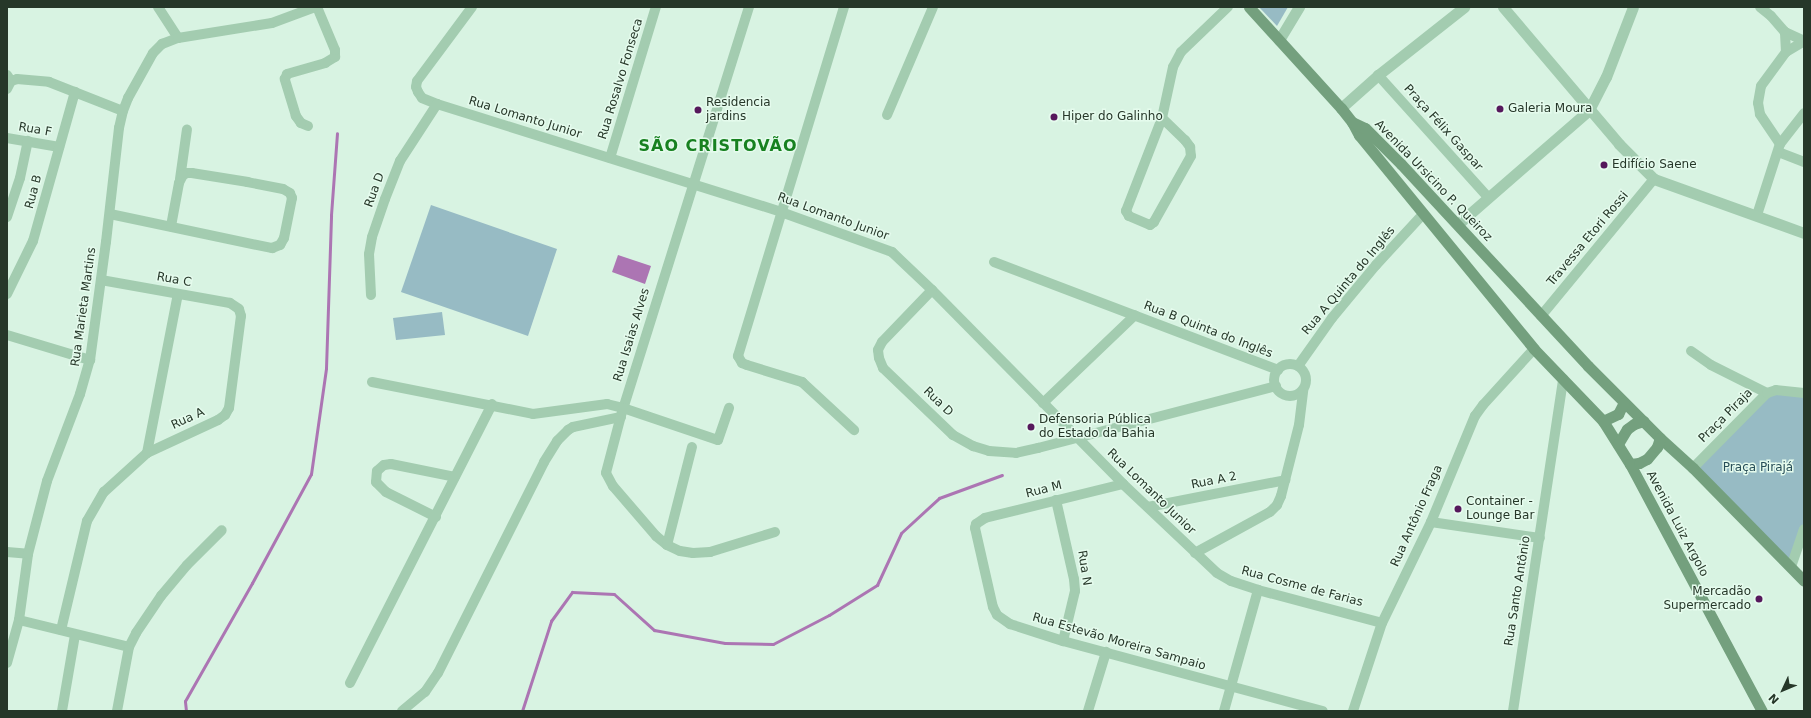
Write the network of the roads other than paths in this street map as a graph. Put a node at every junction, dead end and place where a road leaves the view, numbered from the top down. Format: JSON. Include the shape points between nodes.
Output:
{"nodes":[{"id":1,"x":158,"y":7,"type":"edge"},
{"id":2,"x":316,"y":7,"type":"edge"},
{"id":3,"x":472,"y":7,"type":"edge"},
{"id":4,"x":656,"y":7,"type":"edge"},
{"id":5,"x":749,"y":7,"type":"edge"},
{"id":6,"x":844,"y":7,"type":"edge"},
{"id":7,"x":933,"y":7,"type":"edge"},
{"id":8,"x":1228,"y":7,"type":"edge"},
{"id":9,"x":1249,"y":7,"type":"edge"},
{"id":10,"x":1299,"y":7,"type":"edge"},
{"id":11,"x":1464,"y":7,"type":"edge"},
{"id":12,"x":1503,"y":7,"type":"edge"},
{"id":13,"x":1634,"y":7,"type":"edge"},
{"id":14,"x":1760,"y":7,"type":"edge"},
{"id":15,"x":1785,"y":32,"type":"junction"},
{"id":16,"x":178,"y":38,"type":"junction"},
{"id":17,"x":1279,"y":40,"type":"junction"},
{"id":18,"x":1804,"y":41,"type":"edge"},
{"id":19,"x":1786,"y":52,"type":"junction"},
{"id":20,"x":1378,"y":75,"type":"junction"},
{"id":21,"x":8,"y":82,"type":"edge"},
{"id":22,"x":75,"y":92,"type":"junction"},
{"id":23,"x":437,"y":104,"type":"junction"},
{"id":24,"x":1341,"y":108,"type":"junction"},
{"id":25,"x":1589,"y":110,"type":"junction"},
{"id":26,"x":122,"y":111,"type":"junction"},
{"id":27,"x":1804,"y":113,"type":"edge"},
{"id":28,"x":887,"y":115,"type":"dead end"},
{"id":29,"x":1162,"y":118,"type":"junction"},
{"id":30,"x":1352,"y":122,"type":"junction"},
{"id":31,"x":308,"y":126,"type":"dead end"},
{"id":32,"x":187,"y":129,"type":"dead end"},
{"id":33,"x":7,"y":138,"type":"edge"},
{"id":34,"x":28,"y":141,"type":"junction"},
{"id":35,"x":59,"y":147,"type":"junction"},
{"id":36,"x":1779,"y":148,"type":"junction"},
{"id":37,"x":610,"y":158,"type":"junction"},
{"id":38,"x":1804,"y":162,"type":"edge"},
{"id":39,"x":180,"y":179,"type":"junction"},
{"id":40,"x":1654,"y":179,"type":"junction"},
{"id":41,"x":692,"y":185,"type":"junction"},
{"id":42,"x":1488,"y":197,"type":"junction"},
{"id":43,"x":781,"y":212,"type":"junction"},
{"id":44,"x":110,"y":214,"type":"junction"},
{"id":45,"x":1423,"y":214,"type":"junction"},
{"id":46,"x":1757,"y":215,"type":"junction"},
{"id":47,"x":7,"y":217,"type":"edge"},
{"id":48,"x":1458,"y":224,"type":"junction"},
{"id":49,"x":171,"y":226,"type":"junction"},
{"id":50,"x":1804,"y":233,"type":"edge"},
{"id":51,"x":994,"y":262,"type":"dead end"},
{"id":52,"x":101,"y":280,"type":"junction"},
{"id":53,"x":932,"y":290,"type":"junction"},
{"id":54,"x":7,"y":294,"type":"edge"},
{"id":55,"x":178,"y":294,"type":"junction"},
{"id":56,"x":371,"y":296,"type":"dead end"},
{"id":57,"x":239,"y":310,"type":"joint"},
{"id":58,"x":1135,"y":315,"type":"junction"},
{"id":59,"x":1541,"y":316,"type":"junction"},
{"id":60,"x":7,"y":335,"type":"edge"},
{"id":61,"x":1534,"y":349,"type":"junction"},
{"id":62,"x":1692,"y":351,"type":"dead end"},
{"id":63,"x":90,"y":360,"type":"junction"},
{"id":64,"x":1298,"y":366,"type":"junction"},
{"id":65,"x":1278,"y":370,"type":"junction"},
{"id":66,"x":1563,"y":379,"type":"junction"},
{"id":67,"x":372,"y":382,"type":"dead end"},
{"id":68,"x":1276,"y":386,"type":"junction"},
{"id":69,"x":1303,"y":390,"type":"junction"},
{"id":70,"x":1767,"y":393,"type":"junction"},
{"id":71,"x":1804,"y":393,"type":"edge"},
{"id":72,"x":1624,"y":402,"type":"junction"},
{"id":73,"x":1044,"y":403,"type":"junction"},
{"id":74,"x":492,"y":404,"type":"junction"},
{"id":75,"x":729,"y":408,"type":"dead end"},
{"id":76,"x":622,"y":412,"type":"junction"},
{"id":77,"x":1644,"y":421,"type":"junction"},
{"id":78,"x":1603,"y":422,"type":"junction"},
{"id":79,"x":854,"y":430,"type":"dead end"},
{"id":80,"x":1076,"y":436,"type":"junction"},
{"id":81,"x":1660,"y":438,"type":"junction"},
{"id":82,"x":1618,"y":444,"type":"junction"},
{"id":83,"x":692,"y":447,"type":"dead end"},
{"id":84,"x":147,"y":453,"type":"junction"},
{"id":85,"x":1627,"y":459,"type":"junction"},
{"id":86,"x":1693,"y":468,"type":"junction"},
{"id":87,"x":455,"y":477,"type":"junction"},
{"id":88,"x":1285,"y":480,"type":"junction"},
{"id":89,"x":1123,"y":484,"type":"junction"},
{"id":90,"x":1056,"y":500,"type":"junction"},
{"id":91,"x":1148,"y":507,"type":"junction"},
{"id":92,"x":436,"y":517,"type":"junction"},
{"id":93,"x":1431,"y":522,"type":"junction"},
{"id":94,"x":975,"y":528,"type":"joint"},
{"id":95,"x":1804,"y":529,"type":"edge"},
{"id":96,"x":222,"y":530,"type":"dead end"},
{"id":97,"x":775,"y":532,"type":"dead end"},
{"id":98,"x":1540,"y":538,"type":"junction"},
{"id":99,"x":667,"y":545,"type":"junction"},
{"id":100,"x":7,"y":552,"type":"edge"},
{"id":101,"x":1195,"y":552,"type":"junction"},
{"id":102,"x":28,"y":554,"type":"junction"},
{"id":103,"x":1791,"y":567,"type":"junction"},
{"id":104,"x":1217,"y":573,"type":"joint"},
{"id":105,"x":1804,"y":581,"type":"edge"},
{"id":106,"x":1258,"y":590,"type":"junction"},
{"id":107,"x":18,"y":620,"type":"junction"},
{"id":108,"x":1382,"y":623,"type":"junction"},
{"id":109,"x":61,"y":630,"type":"junction"},
{"id":110,"x":75,"y":635,"type":"junction"},
{"id":111,"x":1063,"y":641,"type":"junction"},
{"id":112,"x":129,"y":647,"type":"junction"},
{"id":113,"x":1106,"y":652,"type":"junction"},
{"id":114,"x":7,"y":663,"type":"edge"},
{"id":115,"x":350,"y":683,"type":"dead end"},
{"id":116,"x":1230,"y":687,"type":"junction"},
{"id":117,"x":62,"y":711,"type":"edge"},
{"id":118,"x":117,"y":711,"type":"edge"},
{"id":119,"x":402,"y":711,"type":"edge"},
{"id":120,"x":1088,"y":711,"type":"edge"},
{"id":121,"x":1224,"y":711,"type":"edge"},
{"id":122,"x":1323,"y":711,"type":"edge"},
{"id":123,"x":1353,"y":711,"type":"edge"},
{"id":124,"x":1513,"y":711,"type":"edge"},
{"id":125,"x":1762,"y":711,"type":"edge"}],
"edges":[{"from":1,"to":16,"type":"street"},
{"from":2,"to":16,"type":"street","name":"Rua Marieta Martins","via":[[272,23]]},
{"from":2,"to":31,"type":"street","via":[[335,50],[335,58],[287,74],[285,78],[296,116],[301,123]]},
{"from":3,"to":23,"type":"street","name":"Rua Lomanto Junior","via":[[416,86],[422,98]]},
{"from":4,"to":37,"type":"street","name":"Rua Rosalvo Fonseca"},
{"from":5,"to":41,"type":"street","name":"Rua Isaias Alves"},
{"from":6,"to":43,"type":"street"},
{"from":7,"to":28,"type":"street"},
{"from":8,"to":29,"type":"street","via":[[1176,59]]},
{"from":9,"to":17,"type":"main road"},
{"from":10,"to":17,"type":"street"},
{"from":11,"to":20,"type":"street"},
{"from":12,"to":25,"type":"street"},
{"from":13,"to":25,"type":"street","via":[[1606,77]]},
{"from":14,"to":15,"type":"street"},
{"from":15,"to":18,"type":"street"},
{"from":15,"to":19,"type":"street"},
{"from":16,"to":26,"type":"street","name":"Rua Marieta Martins","via":[[156,49]]},
{"from":17,"to":24,"type":"main road"},
{"from":18,"to":19,"type":"street"},
{"from":19,"to":36,"type":"street","via":[[1761,86],[1758,103],[1760,114]]},
{"from":20,"to":24,"type":"street"},
{"from":20,"to":42,"type":"street","name":"Praça Félix Gaspar"},
{"from":21,"to":22,"type":"street","via":[[17,79],[43,81]]},
{"from":22,"to":26,"type":"street"},
{"from":22,"to":35,"type":"street","name":"Rua B"},
{"from":23,"to":37,"type":"street","name":"Rua Lomanto Junior"},
{"from":23,"to":56,"type":"street","name":"Rua D","via":[[400,161],[387,192],[369,254]]},
{"from":24,"to":30,"type":"main road"},
{"from":25,"to":40,"type":"street"},
{"from":25,"to":42,"type":"street"},
{"from":26,"to":44,"type":"street","name":"Rua Marieta Martins"},
{"from":27,"to":36,"type":"street"},
{"from":29,"to":29,"type":"street","via":[[1126,211],[1129,216],[1150,225],[1191,156],[1190,147],[1185,140]]},
{"from":30,"to":45,"type":"main road","name":"Avenida Ursicino P. Queiroz","via":[[1359,135]]},
{"from":30,"to":48,"type":"main road","name":"Avenida Ursicino P. Queiroz","via":[[1365,128],[1380,142]]},
{"from":32,"to":39,"type":"street"},
{"from":33,"to":34,"type":"street","name":"Rua F"},
{"from":34,"to":35,"type":"street","name":"Rua F"},
{"from":34,"to":47,"type":"street","via":[[20,178]]},
{"from":35,"to":54,"type":"street","name":"Rua B","via":[[33,241]]},
{"from":36,"to":38,"type":"street"},
{"from":36,"to":46,"type":"street"},
{"from":37,"to":41,"type":"street","name":"Rua Lomanto Junior"},
{"from":39,"to":49,"type":"street"},
{"from":39,"to":49,"type":"street","via":[[192,172],[287,192],[292,198],[284,238],[280,245],[272,248]]},
{"from":40,"to":46,"type":"street"},
{"from":40,"to":59,"type":"street","name":"Travessa Etori Rossi"},
{"from":41,"to":43,"type":"street","name":"Rua Lomanto Junior"},
{"from":41,"to":76,"type":"street","name":"Rua Isaias Alves"},
{"from":42,"to":48,"type":"street"},
{"from":43,"to":53,"type":"street","name":"Rua Lomanto Junior","via":[[892,252]]},
{"from":43,"to":79,"type":"street","via":[[738,356],[746,365],[802,382]]},
{"from":44,"to":49,"type":"street"},
{"from":44,"to":52,"type":"street","name":"Rua Marieta Martins"},
{"from":45,"to":61,"type":"main road","name":"Avenida Ursicino P. Queiroz"},
{"from":45,"to":64,"type":"street","name":"Rua A Quinta do Inglês","via":[[1332,318]]},
{"from":46,"to":50,"type":"street"},
{"from":48,"to":59,"type":"main road","name":"Avenida Ursicino P. Queiroz"},
{"from":51,"to":58,"type":"street"},
{"from":52,"to":55,"type":"street","name":"Rua C"},
{"from":52,"to":63,"type":"street","name":"Rua Marieta Martins"},
{"from":53,"to":73,"type":"street","name":"Rua Lomanto Junior"},
{"from":53,"to":80,"type":"street","name":"Rua D","via":[[882,342],[878,350],[883,368],[953,435],[973,446],[989,451],[1016,452]]},
{"from":55,"to":57,"type":"street","name":"Rua C","via":[[230,303]]},
{"from":55,"to":84,"type":"street"},
{"from":57,"to":84,"type":"street","name":"Rua A","via":[[241,316],[229,408],[225,415]]},
{"from":58,"to":65,"type":"street","name":"Rua B Quinta do Inglês"},
{"from":58,"to":73,"type":"street","name":"Rua B Quinta do Inglês"},
{"from":59,"to":72,"type":"main road","name":"Avenida Ursicino P. Queiroz"},
{"from":60,"to":63,"type":"street"},
{"from":61,"to":66,"type":"main road","name":"Avenida Ursicino P. Queiroz"},
{"from":61,"to":93,"type":"street","name":"Rua Antônio Fraga","via":[[1475,416]]},
{"from":62,"to":70,"type":"street","via":[[1711,365]]},
{"from":63,"to":102,"type":"street","name":"Rua Marieta Martins","via":[[47,481]]},
{"from":64,"to":65,"type":"street","via":[[1287,365]]},
{"from":64,"to":69,"type":"street","via":[[1306,380]]},
{"from":65,"to":68,"type":"street","via":[[1275,375]]},
{"from":66,"to":78,"type":"main road","name":"Avenida Ursicino P. Queiroz"},
{"from":66,"to":98,"type":"street","name":"Rua Santo Antônio"},
{"from":67,"to":74,"type":"street"},
{"from":68,"to":69,"type":"street","via":[[1288,396],[1299,394]]},
{"from":68,"to":80,"type":"street"},
{"from":69,"to":88,"type":"street","via":[[1299,425]]},
{"from":70,"to":71,"type":"street","name":"Praça Piraja","via":[[1776,390]]},
{"from":70,"to":86,"type":"street","name":"Praça Piraja"},
{"from":72,"to":77,"type":"main road","name":"Avenida Ursicino P. Queiroz"},
{"from":72,"to":78,"type":"main road","via":[[1618,414]]},
{"from":73,"to":80,"type":"street","name":"Rua Lomanto Junior"},
{"from":74,"to":76,"type":"street","via":[[533,414],[607,404]]},
{"from":74,"to":87,"type":"street"},
{"from":75,"to":76,"type":"street","via":[[718,440]]},
{"from":76,"to":99,"type":"street","name":"Rua Isaias Alves","via":[[606,473],[608,479],[656,536]]},
{"from":76,"to":119,"type":"street","via":[[573,427],[557,441],[438,673],[425,692]]},
{"from":77,"to":81,"type":"main road","name":"Avenida Ursicino P. Queiroz"},
{"from":77,"to":82,"type":"main road","via":[[1627,429]]},
{"from":78,"to":82,"type":"main road","name":"Avenida Ursicino P. Queiroz"},
{"from":80,"to":89,"type":"street","name":"Rua Lomanto Junior"},
{"from":81,"to":85,"type":"main road","via":[[1657,447],[1647,459],[1639,463]]},
{"from":81,"to":86,"type":"main road","name":"Avenida Ursicino P. Queiroz"},
{"from":82,"to":85,"type":"main road","name":"Avenida Ursicino P. Queiroz"},
{"from":83,"to":99,"type":"street"},
{"from":84,"to":109,"type":"street","name":"Rua A","via":[[104,492],[87,521]]},
{"from":85,"to":125,"type":"main road","name":"Avenida Luiz Argolo"},
{"from":86,"to":103,"type":"main road","name":"Avenida Ursicino P. Queiroz"},
{"from":87,"to":92,"type":"street"},
{"from":87,"to":92,"type":"street","via":[[391,464],[384,465],[376,471],[376,482],[386,492]]},
{"from":88,"to":91,"type":"street","name":"Rua A 2"},
{"from":88,"to":101,"type":"street","via":[[1277,505],[1270,512]]},
{"from":89,"to":90,"type":"street","name":"Rua M"},
{"from":89,"to":91,"type":"street","name":"Rua Lomanto Junior"},
{"from":90,"to":94,"type":"street","name":"Rua M","via":[[984,518]]},
{"from":90,"to":111,"type":"street","name":"Rua N","via":[[1075,591]]},
{"from":91,"to":101,"type":"street","name":"Rua Lomanto Junior"},
{"from":92,"to":115,"type":"street"},
{"from":93,"to":98,"type":"street"},
{"from":93,"to":108,"type":"street","name":"Rua Antônio Fraga"},
{"from":94,"to":111,"type":"street","name":"Rua Estevão Moreira Sampaio","via":[[997,615],[1010,624]]},
{"from":95,"to":103,"type":"street"},
{"from":96,"to":112,"type":"street","via":[[161,596]]},
{"from":97,"to":99,"type":"street","name":"Rua Isaias Alves","via":[[710,552],[680,551]]},
{"from":98,"to":124,"type":"street","name":"Rua Santo Antônio"},
{"from":100,"to":102,"type":"street"},
{"from":101,"to":104,"type":"street","name":"Rua Lomanto Junior"},
{"from":102,"to":107,"type":"street","name":"Rua Marieta Martins"},
{"from":103,"to":105,"type":"main road","name":"Avenida Ursicino P. Queiroz"},
{"from":104,"to":106,"type":"street","name":"Rua Cosme de Farias","via":[[1231,581]]},
{"from":106,"to":108,"type":"street","name":"Rua Cosme de Farias"},
{"from":106,"to":116,"type":"street"},
{"from":107,"to":109,"type":"street"},
{"from":107,"to":114,"type":"street","name":"Rua Marieta Martins"},
{"from":108,"to":123,"type":"street","name":"Rua Antônio Fraga"},
{"from":109,"to":110,"type":"street"},
{"from":110,"to":112,"type":"street"},
{"from":110,"to":117,"type":"street"},
{"from":111,"to":113,"type":"street","name":"Rua Estevão Moreira Sampaio"},
{"from":112,"to":118,"type":"street"},
{"from":113,"to":116,"type":"street","name":"Rua Estevão Moreira Sampaio"},
{"from":113,"to":120,"type":"street"},
{"from":116,"to":121,"type":"street"},
{"from":116,"to":122,"type":"street","name":"Rua Estevão Moreira Sampaio"}]}
